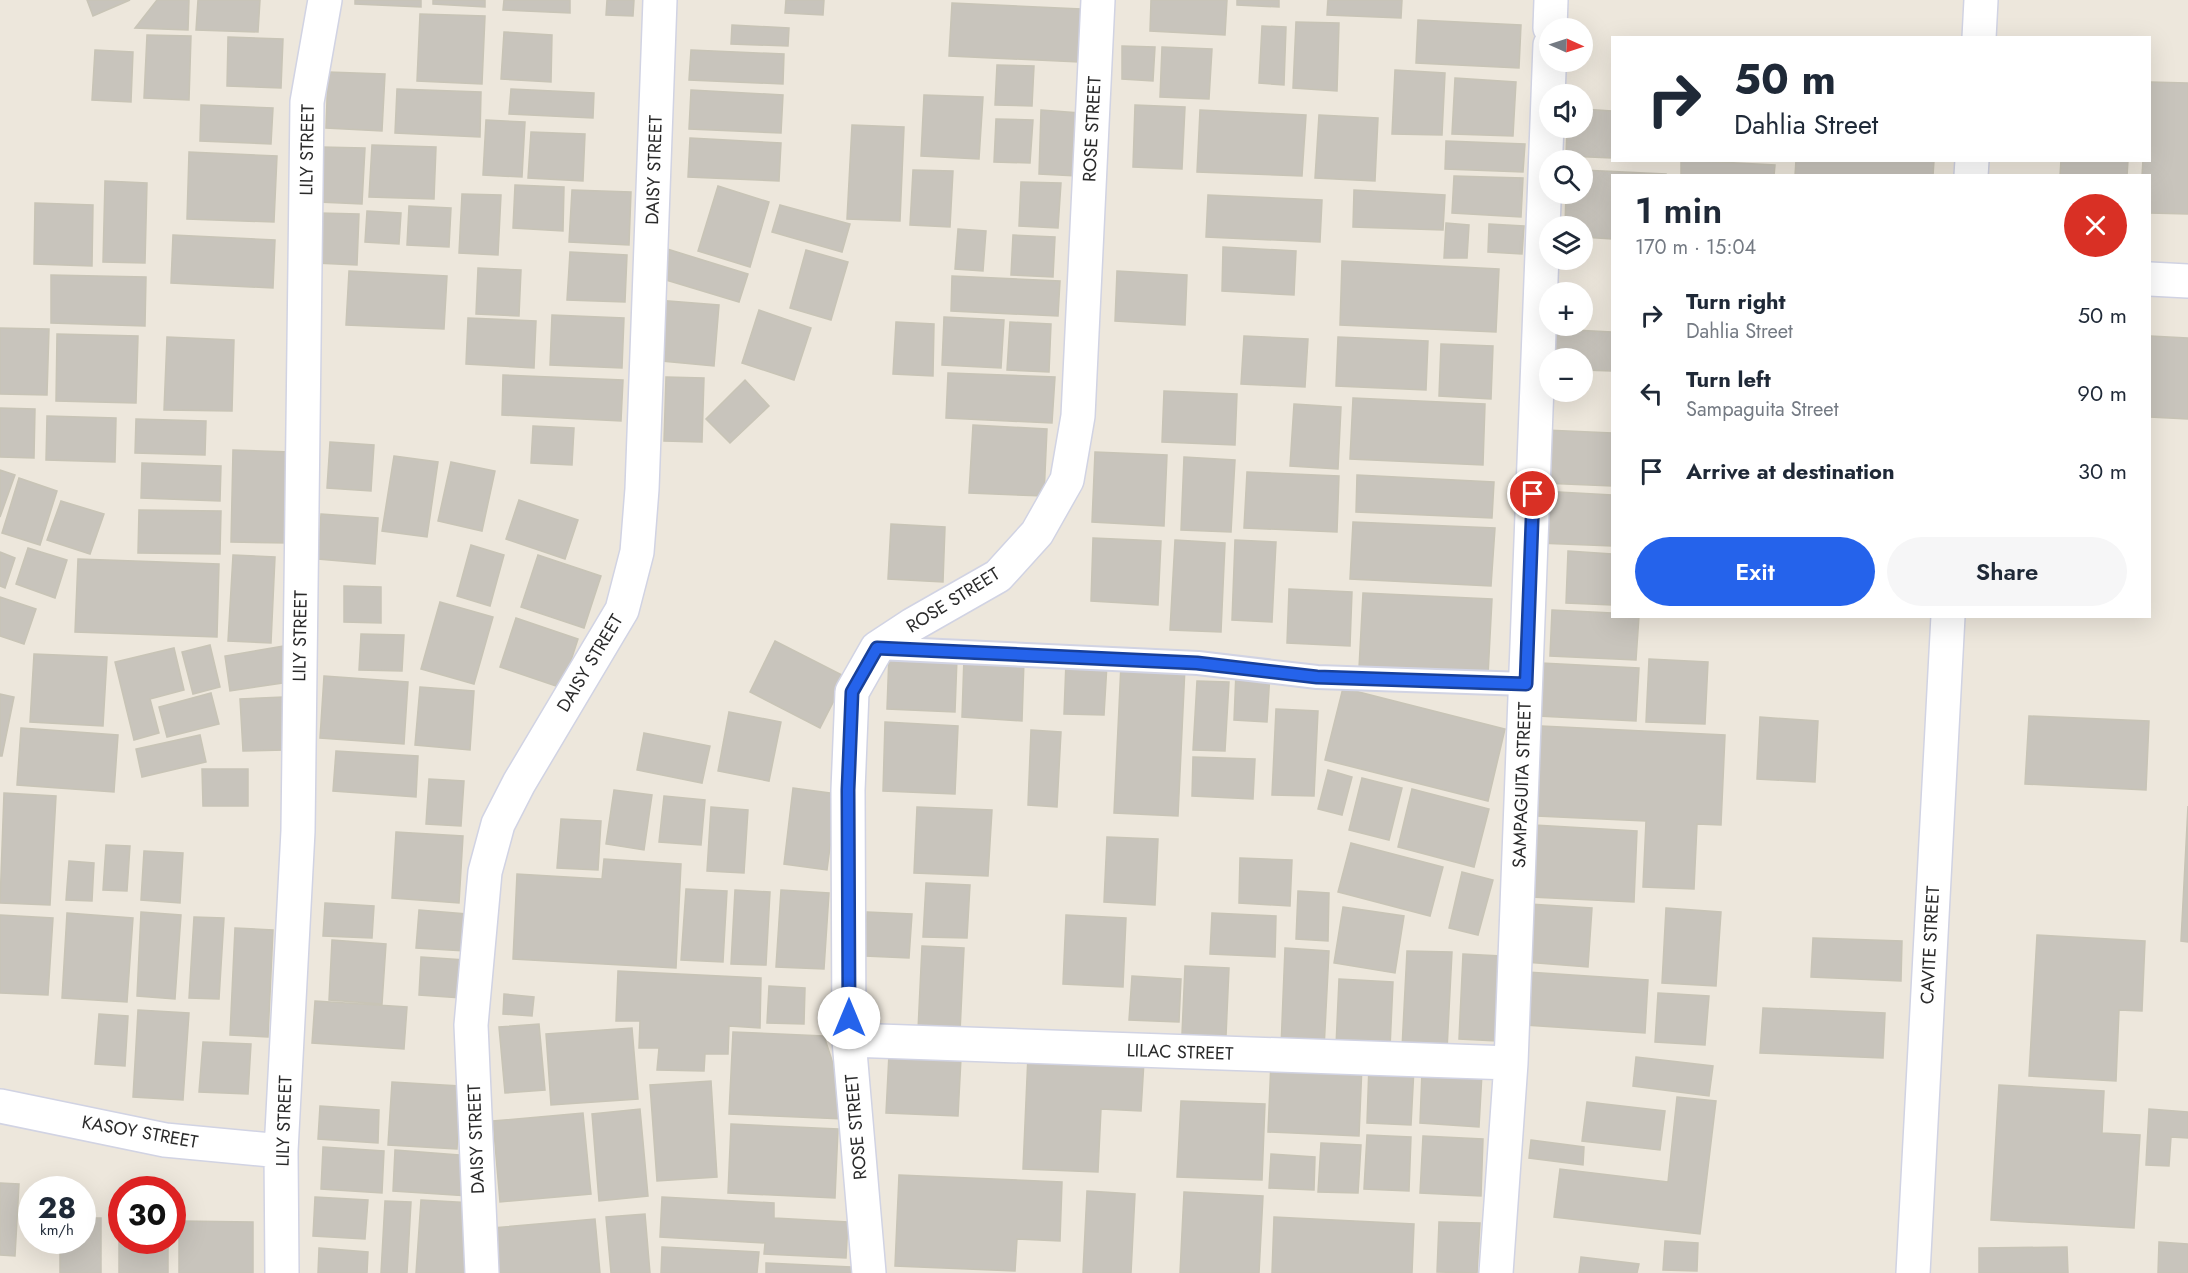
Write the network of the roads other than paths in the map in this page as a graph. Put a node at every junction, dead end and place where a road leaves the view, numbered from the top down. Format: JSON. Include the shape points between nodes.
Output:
{"nodes":[{"id":1,"x":325,"y":0,"type":"edge"},
{"id":2,"x":660,"y":0,"type":"edge"},
{"id":3,"x":1098,"y":0,"type":"edge"},
{"id":4,"x":1551,"y":0,"type":"edge"},
{"id":5,"x":1981,"y":0,"type":"edge"},
{"id":6,"x":1550,"y":18,"type":"edge"},
{"id":7,"x":1979,"y":36,"type":"edge"},
{"id":8,"x":1549,"y":72,"type":"edge"},
{"id":9,"x":2151,"y":279,"type":"edge"},
{"id":10,"x":2188,"y":281,"type":"edge"},
{"id":11,"x":1948,"y":618,"type":"edge"},
{"id":12,"x":877,"y":648,"type":"junction"},
{"id":13,"x":1526,"y":684,"type":"junction"},
{"id":14,"x":849,"y":1040,"type":"junction"},
{"id":15,"x":1511,"y":1063,"type":"junction"},
{"id":16,"x":0,"y":1106,"type":"edge"},
{"id":17,"x":281,"y":1151,"type":"junction"},
{"id":18,"x":282,"y":1273,"type":"edge"},
{"id":19,"x":482,"y":1273,"type":"edge"},
{"id":20,"x":869,"y":1273,"type":"edge"},
{"id":21,"x":1496,"y":1273,"type":"edge"},
{"id":22,"x":1912,"y":1273,"type":"edge"}],
"edges":[{"from":1,"to":17,"type":"street","name":"LILY STREET","via":[[307,102],[298,831]]},
{"from":2,"to":19,"type":"street","name":"DAISY STREET","via":[[637,552],[622,610],[519,783],[498,824],[485,872],[471,1025]]},
{"from":3,"to":12,"type":"street","name":"ROSE STREET","via":[[1078,416],[1067,480],[1037,533],[998,576]]},
{"from":4,"to":6,"type":"street"},
{"from":5,"to":7,"type":"street"},
{"from":8,"to":13,"type":"street","name":"SAMPAGUITA STREET"},
{"from":9,"to":10,"type":"street"},
{"from":11,"to":22,"type":"street","name":"CAVITE STREET"},
{"from":12,"to":13,"type":"lane","via":[[1197,663],[1317,677]]},
{"from":12,"to":14,"type":"street","name":"ROSE STREET","via":[[852,692],[848,790]]},
{"from":13,"to":15,"type":"street","name":"SAMPAGUITA STREET"},
{"from":14,"to":15,"type":"street","name":"LILAC STREET"},
{"from":14,"to":20,"type":"street","name":"ROSE STREET"},
{"from":15,"to":21,"type":"street","name":"SAMPAGUITA STREET"},
{"from":16,"to":17,"type":"street","name":"KASOY STREET","via":[[165,1140]]},
{"from":17,"to":18,"type":"street","name":"LILY STREET"}]}
